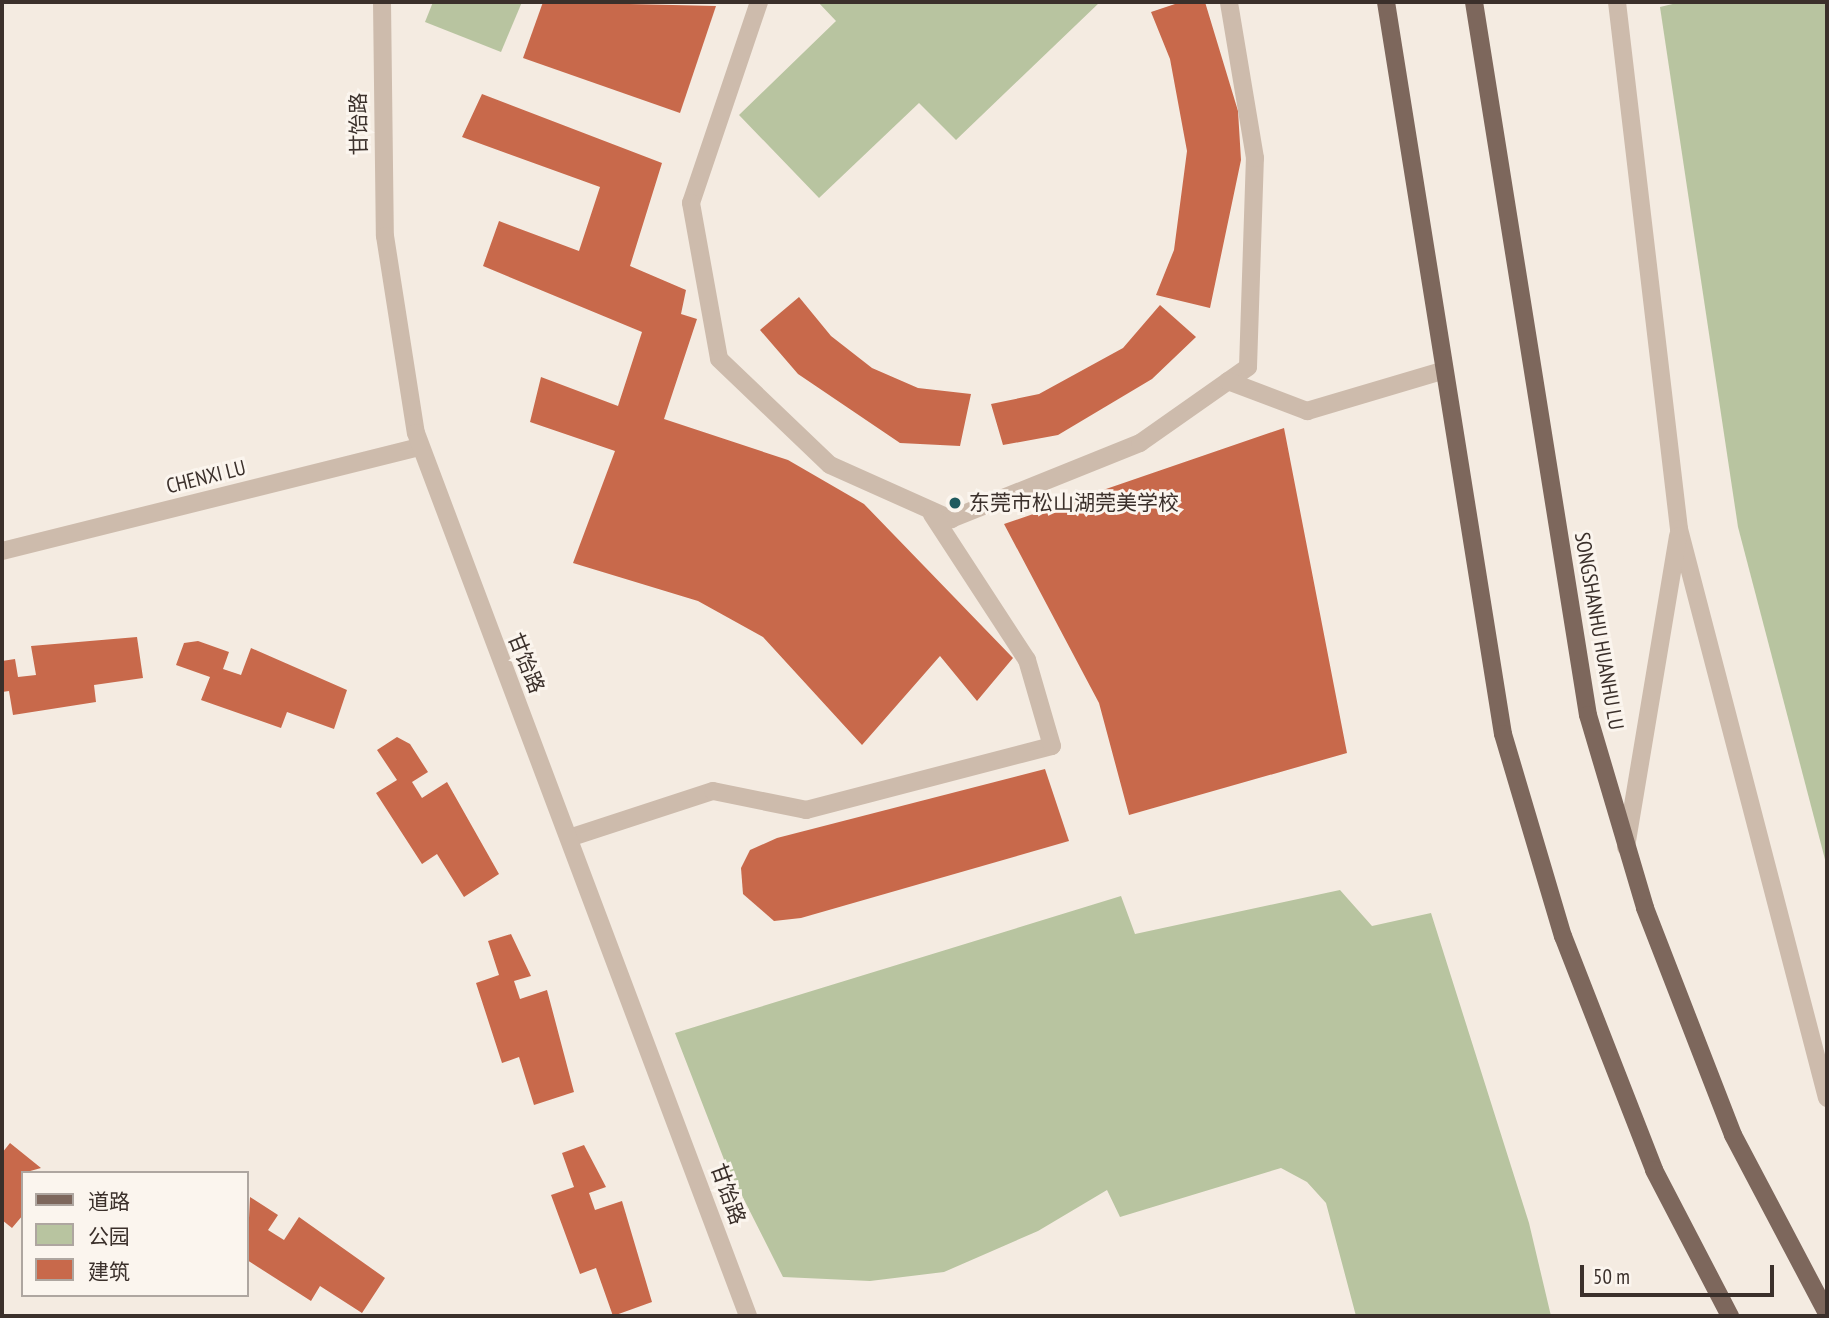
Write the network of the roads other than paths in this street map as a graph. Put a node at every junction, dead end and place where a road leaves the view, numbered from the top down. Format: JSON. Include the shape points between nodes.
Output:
{"nodes":[{"id":1,"x":382,"y":2,"type":"edge"},
{"id":2,"x":759,"y":2,"type":"edge"},
{"id":3,"x":1228,"y":2,"type":"edge"},
{"id":4,"x":1386,"y":2,"type":"edge"},
{"id":5,"x":1474,"y":2,"type":"edge"},
{"id":6,"x":1617,"y":2,"type":"edge"},
{"id":7,"x":1442,"y":371,"type":"junction"},
{"id":8,"x":1228,"y":381,"type":"junction"},
{"id":9,"x":420,"y":447,"type":"junction"},
{"id":10,"x":932,"y":514,"type":"junction"},
{"id":11,"x":1679,"y":529,"type":"junction"},
{"id":12,"x":2,"y":551,"type":"edge"},
{"id":13,"x":572,"y":837,"type":"junction"},
{"id":14,"x":1626,"y":846,"type":"junction"},
{"id":15,"x":1827,"y":1098,"type":"edge"},
{"id":16,"x":1827,"y":1313,"type":"edge"},
{"id":17,"x":748,"y":1316,"type":"edge"},
{"id":18,"x":1730,"y":1316,"type":"edge"}],
"edges":[{"from":1,"to":9,"type":"street","name":"甘饴路","via":[[385,236],[400,358]]},
{"from":2,"to":10,"type":"street","via":[[691,203],[719,359],[830,465]]},
{"from":3,"to":8,"type":"street","via":[[1255,158],[1248,367]]},
{"from":4,"to":7,"type":"main road"},
{"from":5,"to":14,"type":"main road","name":"SONGSHANHU HUANHU LU","via":[[1588,715]]},
{"from":6,"to":11,"type":"street"},
{"from":7,"to":8,"type":"street","via":[[1307,411]]},
{"from":7,"to":18,"type":"main road","via":[[1503,734],[1563,936],[1654,1170]]},
{"from":8,"to":10,"type":"street","via":[[1140,443],[951,519]]},
{"from":9,"to":12,"type":"street","name":"CHENXI LU"},
{"from":9,"to":13,"type":"street","name":"甘饴路"},
{"from":10,"to":13,"type":"street","via":[[1027,660],[1052,746],[806,810],[713,791]]},
{"from":11,"to":14,"type":"street"},
{"from":11,"to":15,"type":"street"},
{"from":13,"to":17,"type":"street","name":"甘饴路"},
{"from":14,"to":16,"type":"main road","name":"SONGSHANHU HUANHU LU","via":[[1733,1135]]}]}
